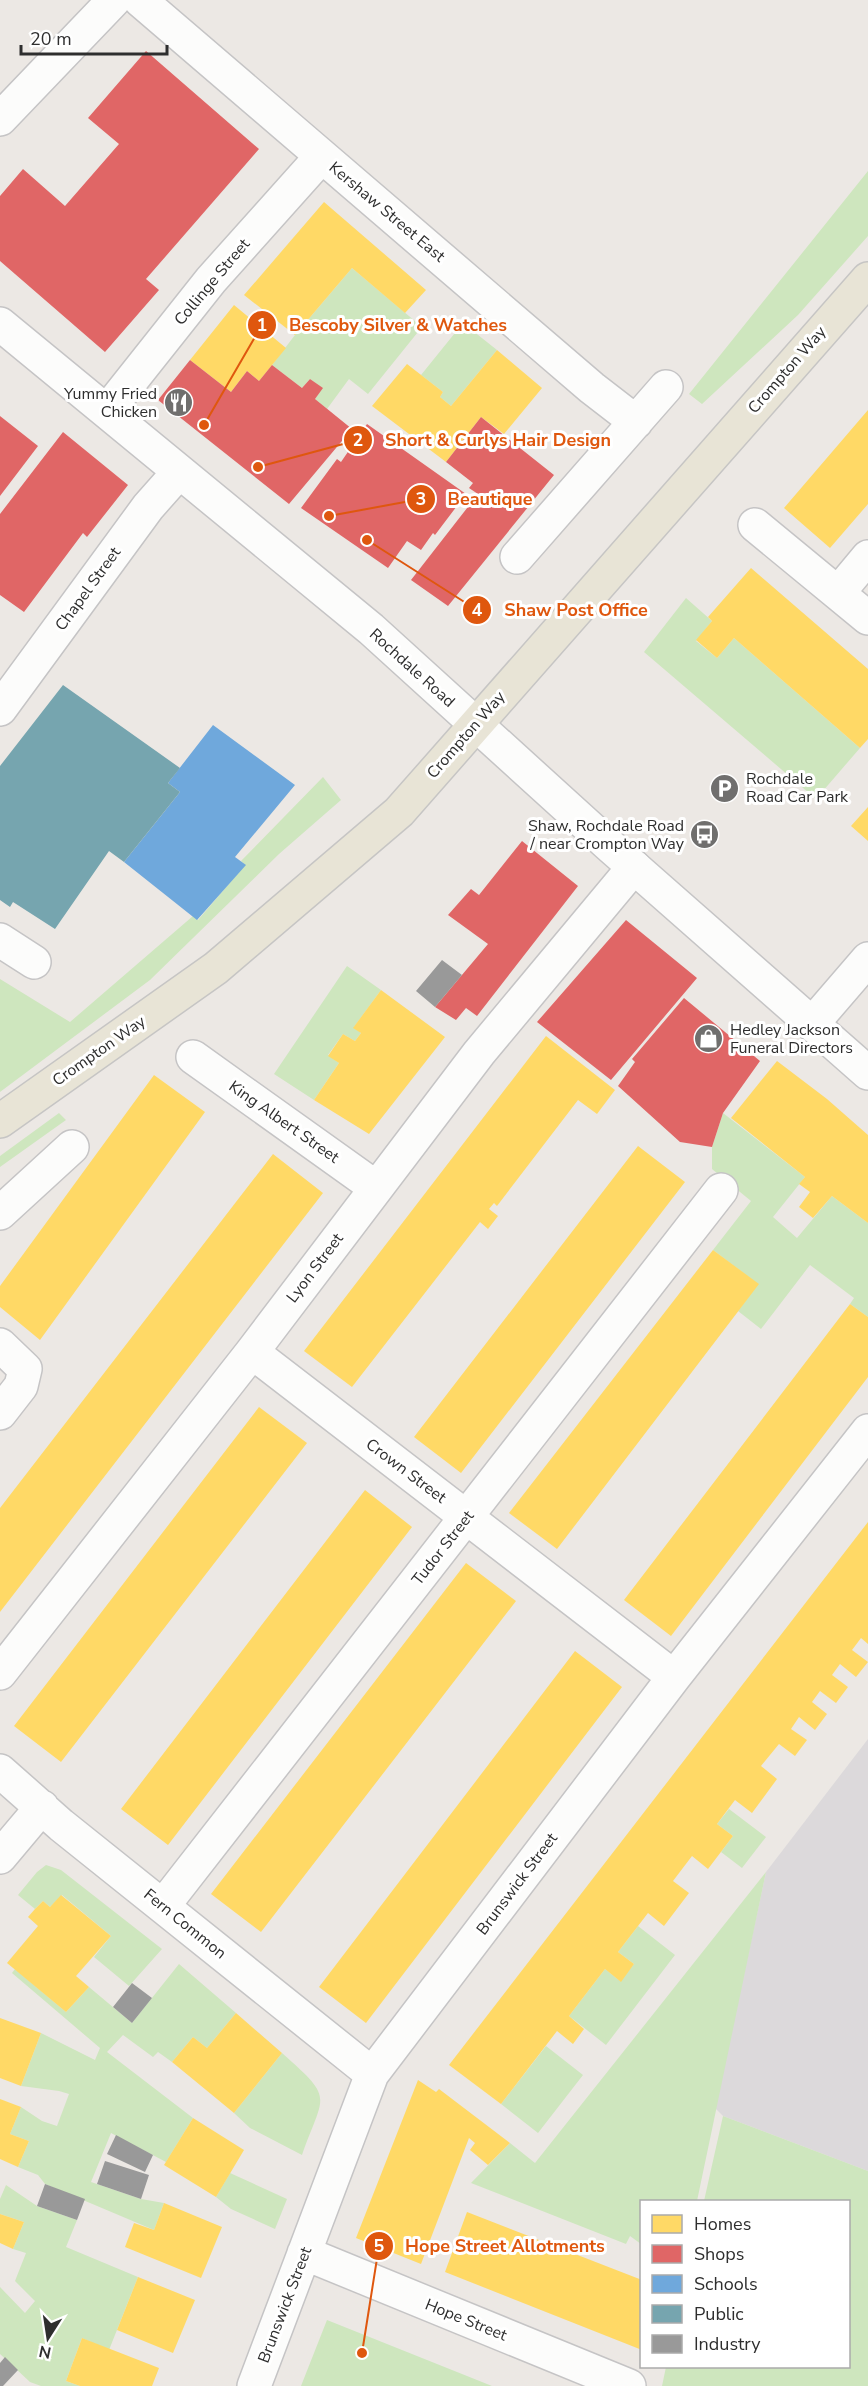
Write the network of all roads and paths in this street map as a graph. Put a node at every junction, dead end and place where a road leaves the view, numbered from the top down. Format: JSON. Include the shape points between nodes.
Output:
{"nodes":[{"id":1,"x":114,"y":0,"type":"edge"},
{"id":2,"x":140,"y":0,"type":"edge"},
{"id":3,"x":0,"y":119,"type":"edge"},
{"id":4,"x":321,"y":157,"type":"junction"},
{"id":5,"x":868,"y":279,"type":"edge"},
{"id":6,"x":0,"y":324,"type":"edge"},
{"id":7,"x":666,"y":387,"type":"dead end"},
{"id":8,"x":107,"y":411,"type":"junction"},
{"id":9,"x":636,"y":422,"type":"junction"},
{"id":10,"x":179,"y":472,"type":"junction"},
{"id":11,"x":755,"y":525,"type":"dead end"},
{"id":12,"x":517,"y":557,"type":"dead end"},
{"id":13,"x":868,"y":557,"type":"edge"},
{"id":14,"x":838,"y":593,"type":"junction"},
{"id":15,"x":868,"y":618,"type":"edge"},
{"id":16,"x":0,"y":709,"type":"edge"},
{"id":17,"x":476,"y":726,"type":"junction"},
{"id":18,"x":634,"y":867,"type":"junction"},
{"id":19,"x":0,"y":940,"type":"edge"},
{"id":20,"x":868,"y":959,"type":"edge"},
{"id":21,"x":34,"y":962,"type":"dead end"},
{"id":22,"x":812,"y":1024,"type":"junction"},
{"id":23,"x":193,"y":1057,"type":"dead end"},
{"id":24,"x":868,"y":1072,"type":"edge"},
{"id":25,"x":0,"y":1121,"type":"edge"},
{"id":26,"x":72,"y":1148,"type":"dead end"},
{"id":27,"x":375,"y":1187,"type":"junction"},
{"id":28,"x":721,"y":1190,"type":"dead end"},
{"id":29,"x":0,"y":1213,"type":"edge"},
{"id":30,"x":0,"y":1345,"type":"edge"},
{"id":31,"x":252,"y":1353,"type":"junction"},
{"id":32,"x":0,"y":1413,"type":"edge"},
{"id":33,"x":868,"y":1431,"type":"edge"},
{"id":34,"x":467,"y":1517,"type":"junction"},
{"id":35,"x":0,"y":1673,"type":"edge"},
{"id":36,"x":674,"y":1677,"type":"junction"},
{"id":37,"x":0,"y":1771,"type":"edge"},
{"id":38,"x":42,"y":1807,"type":"junction"},
{"id":39,"x":0,"y":1857,"type":"edge"},
{"id":40,"x":163,"y":1906,"type":"junction"},
{"id":41,"x":372,"y":2074,"type":"junction"},
{"id":42,"x":304,"y":2253,"type":"junction"},
{"id":43,"x":254,"y":2386,"type":"edge"},
{"id":44,"x":628,"y":2386,"type":"edge"}],
"edges":[{"from":1,"to":3,"type":"street"},
{"from":2,"to":4,"type":"street","name":"Kershaw Street East"},
{"from":4,"to":8,"type":"street","name":"Collinge Street","via":[[211,280]]},
{"from":4,"to":9,"type":"street","name":"Kershaw Street East"},
{"from":5,"to":17,"type":"main road","name":"Crompton Way"},
{"from":6,"to":8,"type":"street","name":"Rochdale Road"},
{"from":7,"to":9,"type":"street"},
{"from":8,"to":10,"type":"street","name":"Rochdale Road"},
{"from":9,"to":12,"type":"street"},
{"from":10,"to":16,"type":"street","name":"Chapel Street","via":[[148,507]]},
{"from":10,"to":17,"type":"street","name":"Rochdale Road","via":[[371,629]]},
{"from":11,"to":14,"type":"street"},
{"from":13,"to":14,"type":"street"},
{"from":14,"to":15,"type":"street"},
{"from":17,"to":18,"type":"street","name":"Rochdale Road"},
{"from":17,"to":25,"type":"main road","name":"Crompton Way","via":[[399,812],[216,968]]},
{"from":18,"to":22,"type":"street","name":"Rochdale Road"},
{"from":18,"to":27,"type":"street","name":"Lyon Street","via":[[478,1053]]},
{"from":19,"to":21,"type":"street"},
{"from":20,"to":22,"type":"street"},
{"from":22,"to":24,"type":"street","name":"Rochdale Road"},
{"from":23,"to":27,"type":"street","name":"King Albert Street"},
{"from":26,"to":29,"type":"street"},
{"from":27,"to":31,"type":"street","name":"Lyon Street"},
{"from":28,"to":34,"type":"street","name":"Tudor Street"},
{"from":30,"to":32,"type":"street","via":[[25,1369],[21,1386]]},
{"from":31,"to":34,"type":"street","name":"Crown Street"},
{"from":31,"to":35,"type":"street","name":"Lyon Street"},
{"from":33,"to":36,"type":"street","name":"Brunswick Street"},
{"from":34,"to":36,"type":"street","name":"Crown Street"},
{"from":34,"to":40,"type":"street","name":"Tudor Street"},
{"from":36,"to":41,"type":"street","name":"Brunswick Street"},
{"from":37,"to":38,"type":"street","name":"Fern Common"},
{"from":38,"to":39,"type":"street"},
{"from":38,"to":40,"type":"street","name":"Fern Common"},
{"from":40,"to":41,"type":"street","name":"Fern Common"},
{"from":41,"to":42,"type":"street","name":"Brunswick Street"},
{"from":42,"to":43,"type":"street","name":"Brunswick Street"},
{"from":42,"to":44,"type":"street","name":"Hope Street"}]}
